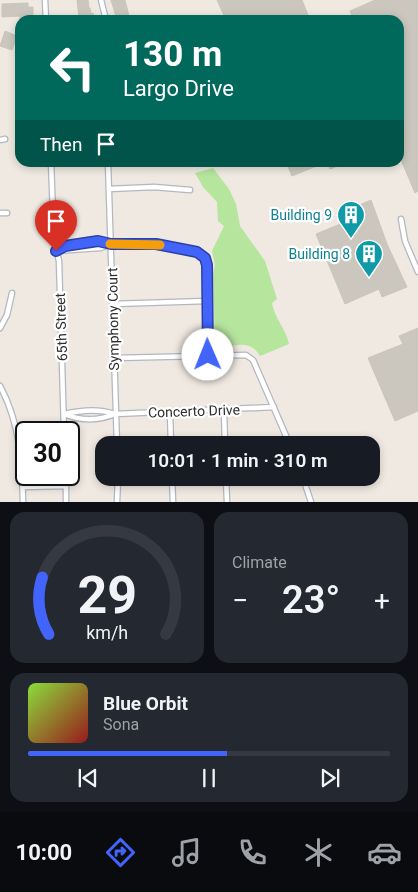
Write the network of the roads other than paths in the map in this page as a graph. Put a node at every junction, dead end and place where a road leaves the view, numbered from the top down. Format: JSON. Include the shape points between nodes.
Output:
{"nodes":[{"id":1,"x":45,"y":0,"type":"edge"},
{"id":2,"x":100,"y":0,"type":"edge"},
{"id":3,"x":46,"y":15,"type":"edge"},
{"id":4,"x":104,"y":15,"type":"edge"},
{"id":5,"x":51,"y":167,"type":"edge"},
{"id":6,"x":108,"y":167,"type":"edge"},
{"id":7,"x":109,"y":189,"type":"junction"},
{"id":8,"x":190,"y":190,"type":"dead end"},
{"id":9,"x":0,"y":213,"type":"edge"},
{"id":10,"x":7,"y":213,"type":"dead end"},
{"id":11,"x":401,"y":219,"type":"dead end"},
{"id":12,"x":111,"y":244,"type":"junction"},
{"id":13,"x":56,"y":251,"type":"junction"},
{"id":14,"x":418,"y":272,"type":"edge"},
{"id":15,"x":12,"y":293,"type":"dead end"},
{"id":16,"x":207,"y":301,"type":"junction"},
{"id":17,"x":112,"y":304,"type":"junction"},
{"id":18,"x":0,"y":328,"type":"edge"},
{"id":19,"x":208,"y":355,"type":"junction"},
{"id":20,"x":114,"y":358,"type":"junction"},
{"id":21,"x":0,"y":386,"type":"edge"},
{"id":22,"x":3,"y":397,"type":"edge"},
{"id":23,"x":274,"y":407,"type":"junction"},
{"id":24,"x":224,"y":411,"type":"junction"},
{"id":25,"x":170,"y":412,"type":"junction"},
{"id":26,"x":64,"y":414,"type":"junction"},
{"id":27,"x":115,"y":414,"type":"junction"},
{"id":28,"x":64,"y":421,"type":"edge"},
{"id":29,"x":116,"y":436,"type":"edge"},
{"id":30,"x":171,"y":436,"type":"edge"},
{"id":31,"x":225,"y":436,"type":"edge"},
{"id":32,"x":286,"y":436,"type":"edge"},
{"id":33,"x":66,"y":486,"type":"joint"},
{"id":34,"x":118,"y":486,"type":"edge"},
{"id":35,"x":172,"y":486,"type":"edge"},
{"id":36,"x":227,"y":486,"type":"edge"},
{"id":37,"x":306,"y":486,"type":"edge"},
{"id":38,"x":23,"y":487,"type":"junction"},
{"id":39,"x":23,"y":502,"type":"edge"},
{"id":40,"x":66,"y":502,"type":"edge"},
{"id":41,"x":117,"y":502,"type":"edge"},
{"id":42,"x":173,"y":502,"type":"edge"},
{"id":43,"x":228,"y":502,"type":"edge"},
{"id":44,"x":312,"y":502,"type":"edge"}],
"edges":[{"from":1,"to":3,"type":"street"},
{"from":2,"to":4,"type":"street"},
{"from":5,"to":13,"type":"street","name":"65th Street"},
{"from":6,"to":7,"type":"street","name":"Symphony Court"},
{"from":7,"to":8,"type":"street","via":[[154,187]]},
{"from":7,"to":12,"type":"street","name":"Symphony Court"},
{"from":9,"to":10,"type":"street"},
{"from":11,"to":14,"type":"street","via":[[405,241]]},
{"from":12,"to":13,"type":"street","via":[[100,248]]},
{"from":12,"to":16,"type":"street","via":[[156,244],[197,252],[205,258],[207,265]]},
{"from":12,"to":17,"type":"street","name":"Symphony Court"},
{"from":13,"to":26,"type":"street","name":"65th Street"},
{"from":15,"to":18,"type":"street"},
{"from":16,"to":17,"type":"street"},
{"from":16,"to":19,"type":"street"},
{"from":17,"to":20,"type":"street","name":"Symphony Court"},
{"from":19,"to":20,"type":"street"},
{"from":19,"to":23,"type":"street","via":[[246,355],[253,360]]},
{"from":20,"to":27,"type":"street","name":"Symphony Court"},
{"from":21,"to":22,"type":"street"},
{"from":22,"to":38,"type":"street","via":[[18,432]]},
{"from":23,"to":24,"type":"street","name":"Concerto Drive"},
{"from":23,"to":32,"type":"street"},
{"from":24,"to":25,"type":"street","name":"Concerto Drive"},
{"from":24,"to":31,"type":"street"},
{"from":25,"to":27,"type":"street","name":"Concerto Drive"},
{"from":25,"to":30,"type":"street"},
{"from":26,"to":27,"type":"street","name":"Concerto Drive","via":[[104,410]]},
{"from":26,"to":27,"type":"street","name":"Concerto Drive","via":[[78,420],[104,419]]},
{"from":26,"to":28,"type":"street","name":"65th Street"},
{"from":27,"to":29,"type":"street","name":"Symphony Court"},
{"from":33,"to":38,"type":"street"},
{"from":33,"to":40,"type":"street"},
{"from":34,"to":41,"type":"street"},
{"from":35,"to":42,"type":"street"},
{"from":36,"to":43,"type":"street"},
{"from":37,"to":44,"type":"street"},
{"from":38,"to":39,"type":"street"}]}
